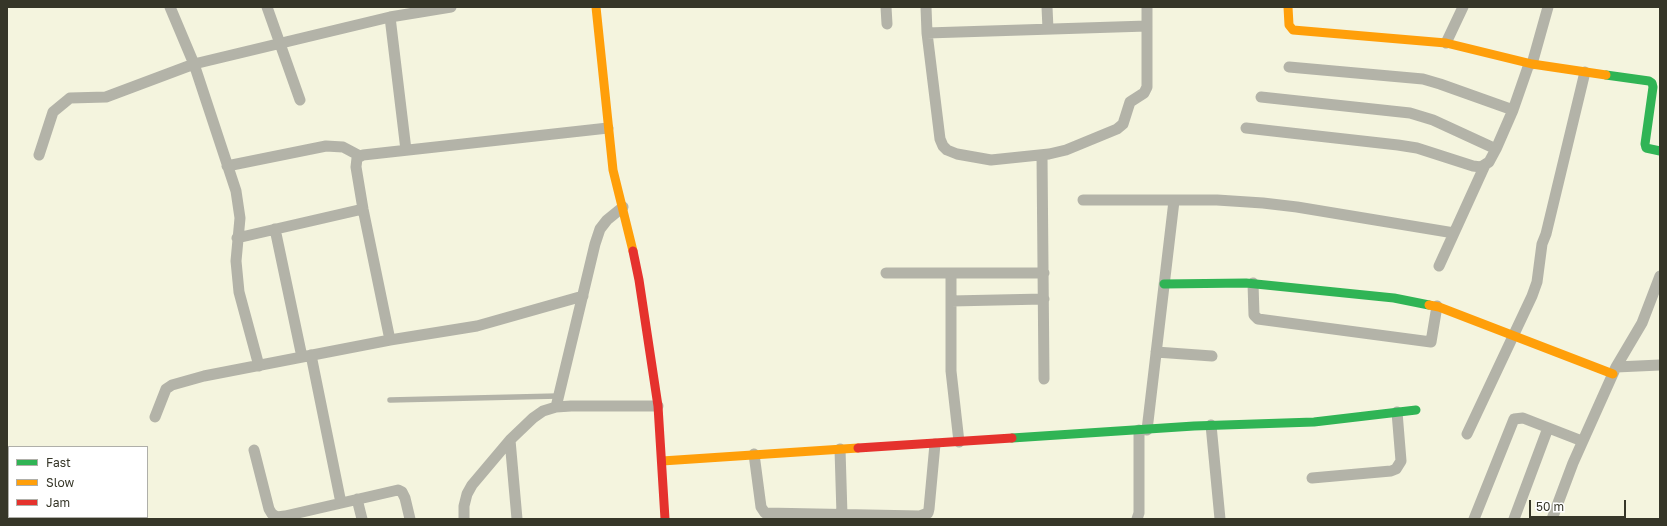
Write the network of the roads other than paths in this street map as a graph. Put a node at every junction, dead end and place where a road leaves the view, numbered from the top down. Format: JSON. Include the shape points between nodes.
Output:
{"nodes":[{"id":1,"x":170,"y":7,"type":"edge"},
{"id":2,"x":267,"y":7,"type":"edge"},
{"id":3,"x":451,"y":7,"type":"edge"},
{"id":4,"x":596,"y":7,"type":"edge"},
{"id":5,"x":886,"y":7,"type":"edge"},
{"id":6,"x":926,"y":7,"type":"edge"},
{"id":7,"x":1047,"y":7,"type":"edge"},
{"id":8,"x":1147,"y":7,"type":"edge"},
{"id":9,"x":1288,"y":7,"type":"edge"},
{"id":10,"x":1463,"y":7,"type":"edge"},
{"id":11,"x":1548,"y":7,"type":"edge"},
{"id":12,"x":390,"y":17,"type":"junction"},
{"id":13,"x":887,"y":24,"type":"dead end"},
{"id":14,"x":1147,"y":26,"type":"junction"},
{"id":15,"x":1048,"y":29,"type":"junction"},
{"id":16,"x":927,"y":33,"type":"junction"},
{"id":17,"x":1446,"y":43,"type":"junction"},
{"id":18,"x":279,"y":44,"type":"junction"},
{"id":19,"x":194,"y":64,"type":"junction"},
{"id":20,"x":1530,"y":64,"type":"junction"},
{"id":21,"x":1289,"y":67,"type":"dead end"},
{"id":22,"x":1585,"y":72,"type":"junction"},
{"id":23,"x":1262,"y":97,"type":"dead end"},
{"id":24,"x":300,"y":100,"type":"dead end"},
{"id":25,"x":1513,"y":110,"type":"junction"},
{"id":26,"x":608,"y":128,"type":"junction"},
{"id":27,"x":1246,"y":128,"type":"dead end"},
{"id":28,"x":1496,"y":149,"type":"junction"},
{"id":29,"x":406,"y":150,"type":"junction"},
{"id":30,"x":1660,"y":151,"type":"edge"},
{"id":31,"x":39,"y":155,"type":"dead end"},
{"id":32,"x":1042,"y":155,"type":"junction"},
{"id":33,"x":360,"y":156,"type":"junction"},
{"id":34,"x":227,"y":166,"type":"junction"},
{"id":35,"x":1485,"y":166,"type":"junction"},
{"id":36,"x":1083,"y":200,"type":"dead end"},
{"id":37,"x":1174,"y":201,"type":"junction"},
{"id":38,"x":624,"y":207,"type":"junction"},
{"id":39,"x":363,"y":209,"type":"junction"},
{"id":40,"x":275,"y":229,"type":"junction"},
{"id":41,"x":1454,"y":233,"type":"junction"},
{"id":42,"x":238,"y":238,"type":"junction"},
{"id":43,"x":1439,"y":266,"type":"dead end"},
{"id":44,"x":886,"y":273,"type":"dead end"},
{"id":45,"x":951,"y":273,"type":"junction"},
{"id":46,"x":1044,"y":273,"type":"junction"},
{"id":47,"x":1660,"y":276,"type":"edge"},
{"id":48,"x":1253,"y":283,"type":"junction"},
{"id":49,"x":1164,"y":284,"type":"junction"},
{"id":50,"x":583,"y":296,"type":"junction"},
{"id":51,"x":1044,"y":299,"type":"junction"},
{"id":52,"x":951,"y":301,"type":"junction"},
{"id":53,"x":1437,"y":306,"type":"junction"},
{"id":54,"x":1513,"y":335,"type":"junction"},
{"id":55,"x":390,"y":340,"type":"junction"},
{"id":56,"x":1156,"y":352,"type":"junction"},
{"id":57,"x":306,"y":356,"type":"junction"},
{"id":58,"x":1212,"y":356,"type":"dead end"},
{"id":59,"x":1660,"y":365,"type":"edge"},
{"id":60,"x":259,"y":366,"type":"junction"},
{"id":61,"x":1615,"y":371,"type":"junction"},
{"id":62,"x":1044,"y":379,"type":"dead end"},
{"id":63,"x":558,"y":396,"type":"junction"},
{"id":64,"x":390,"y":400,"type":"dead end"},
{"id":65,"x":658,"y":406,"type":"junction"},
{"id":66,"x":556,"y":407,"type":"junction"},
{"id":67,"x":1416,"y":410,"type":"dead end"},
{"id":68,"x":1397,"y":412,"type":"junction"},
{"id":69,"x":155,"y":417,"type":"dead end"},
{"id":70,"x":1211,"y":425,"type":"junction"},
{"id":71,"x":1548,"y":428,"type":"junction"},
{"id":72,"x":1143,"y":430,"type":"junction"},
{"id":73,"x":1467,"y":434,"type":"dead end"},
{"id":74,"x":510,"y":440,"type":"junction"},
{"id":75,"x":1582,"y":441,"type":"junction"},
{"id":76,"x":959,"y":442,"type":"junction"},
{"id":77,"x":935,"y":444,"type":"junction"},
{"id":78,"x":840,"y":449,"type":"junction"},
{"id":79,"x":254,"y":450,"type":"dead end"},
{"id":80,"x":754,"y":454,"type":"junction"},
{"id":81,"x":662,"y":461,"type":"junction"},
{"id":82,"x":1312,"y":478,"type":"dead end"},
{"id":83,"x":357,"y":499,"type":"junction"},
{"id":84,"x":341,"y":503,"type":"junction"},
{"id":85,"x":842,"y":515,"type":"junction"},
{"id":86,"x":362,"y":519,"type":"edge"},
{"id":87,"x":410,"y":519,"type":"edge"},
{"id":88,"x":464,"y":519,"type":"edge"},
{"id":89,"x":517,"y":519,"type":"edge"},
{"id":90,"x":665,"y":519,"type":"edge"},
{"id":91,"x":1137,"y":519,"type":"edge"},
{"id":92,"x":1220,"y":519,"type":"edge"},
{"id":93,"x":1474,"y":519,"type":"edge"},
{"id":94,"x":1514,"y":519,"type":"edge"},
{"id":95,"x":1552,"y":519,"type":"edge"}],
"edges":[{"from":1,"to":19,"type":"street"},
{"from":2,"to":18,"type":"street"},
{"from":3,"to":12,"type":"street"},
{"from":4,"to":26,"type":"street"},
{"from":5,"to":13,"type":"street"},
{"from":6,"to":16,"type":"street"},
{"from":7,"to":15,"type":"street"},
{"from":8,"to":14,"type":"street"},
{"from":9,"to":17,"type":"street","via":[[1289,25],[1293,30],[1300,32]]},
{"from":10,"to":17,"type":"street"},
{"from":11,"to":20,"type":"street"},
{"from":12,"to":18,"type":"street"},
{"from":12,"to":29,"type":"street"},
{"from":14,"to":15,"type":"street"},
{"from":14,"to":32,"type":"street","via":[[1147,87],[1144,93],[1130,102],[1123,124],[1117,129],[1066,150]]},
{"from":15,"to":16,"type":"street"},
{"from":16,"to":32,"type":"street","via":[[943,146],[947,150],[985,159]]},
{"from":17,"to":20,"type":"street"},
{"from":18,"to":19,"type":"street"},
{"from":18,"to":24,"type":"street"},
{"from":19,"to":31,"type":"street","via":[[111,96],[67,99],[53,112]]},
{"from":19,"to":34,"type":"street"},
{"from":20,"to":22,"type":"street"},
{"from":20,"to":25,"type":"street"},
{"from":21,"to":25,"type":"street","via":[[1423,79]]},
{"from":22,"to":30,"type":"street","via":[[1652,83],[1653,92],[1645,144],[1646,148]]},
{"from":22,"to":54,"type":"street","via":[[1542,244],[1537,282]]},
{"from":23,"to":28,"type":"street","via":[[1410,113],[1433,120]]},
{"from":25,"to":28,"type":"street"},
{"from":26,"to":29,"type":"street"},
{"from":26,"to":38,"type":"street","via":[[613,170]]},
{"from":27,"to":35,"type":"street","via":[[1417,148],[1474,166]]},
{"from":28,"to":35,"type":"street"},
{"from":29,"to":33,"type":"street"},
{"from":32,"to":46,"type":"street"},
{"from":33,"to":34,"type":"street","via":[[343,147],[326,146]]},
{"from":33,"to":39,"type":"street","via":[[356,167]]},
{"from":34,"to":42,"type":"street","via":[[239,207]]},
{"from":35,"to":41,"type":"street"},
{"from":36,"to":37,"type":"street"},
{"from":37,"to":41,"type":"street","via":[[1217,200],[1277,205]]},
{"from":37,"to":49,"type":"street"},
{"from":38,"to":50,"type":"street","via":[[600,229]]},
{"from":38,"to":65,"type":"street"},
{"from":39,"to":40,"type":"street"},
{"from":39,"to":55,"type":"street"},
{"from":40,"to":42,"type":"street"},
{"from":40,"to":57,"type":"street"},
{"from":41,"to":43,"type":"street"},
{"from":42,"to":60,"type":"street","via":[[238,292]]},
{"from":44,"to":45,"type":"street"},
{"from":45,"to":46,"type":"street"},
{"from":45,"to":52,"type":"street"},
{"from":46,"to":51,"type":"street"},
{"from":47,"to":61,"type":"street","via":[[1642,323]]},
{"from":48,"to":49,"type":"street"},
{"from":48,"to":53,"type":"street","via":[[1394,298]]},
{"from":48,"to":53,"type":"street","via":[[1254,316],[1258,319],[1431,342]]},
{"from":49,"to":56,"type":"street"},
{"from":50,"to":55,"type":"street","via":[[477,326]]},
{"from":50,"to":63,"type":"street"},
{"from":51,"to":52,"type":"street"},
{"from":51,"to":62,"type":"street"},
{"from":52,"to":76,"type":"street","via":[[950,371]]},
{"from":53,"to":54,"type":"street"},
{"from":54,"to":61,"type":"street"},
{"from":54,"to":73,"type":"street"},
{"from":55,"to":57,"type":"street"},
{"from":56,"to":58,"type":"street"},
{"from":56,"to":72,"type":"street"},
{"from":57,"to":60,"type":"street"},
{"from":57,"to":84,"type":"street"},
{"from":59,"to":61,"type":"street"},
{"from":60,"to":69,"type":"street","via":[[172,385],[166,389]]},
{"from":61,"to":75,"type":"street"},
{"from":63,"to":64,"type":"lane"},
{"from":63,"to":66,"type":"street"},
{"from":65,"to":66,"type":"street"},
{"from":65,"to":81,"type":"street"},
{"from":66,"to":74,"type":"street","via":[[532,418]]},
{"from":67,"to":68,"type":"street"},
{"from":68,"to":70,"type":"street","via":[[1314,422]]},
{"from":68,"to":82,"type":"street","via":[[1401,461],[1396,469]]},
{"from":70,"to":72,"type":"street"},
{"from":70,"to":92,"type":"street"},
{"from":71,"to":75,"type":"street"},
{"from":71,"to":93,"type":"street","via":[[1523,418],[1514,419]]},
{"from":71,"to":94,"type":"street"},
{"from":72,"to":76,"type":"street"},
{"from":72,"to":91,"type":"street"},
{"from":74,"to":88,"type":"street","via":[[472,485],[464,506]]},
{"from":74,"to":89,"type":"street"},
{"from":75,"to":95,"type":"street"},
{"from":76,"to":77,"type":"street"},
{"from":77,"to":78,"type":"street"},
{"from":77,"to":85,"type":"street","via":[[928,513],[920,516]]},
{"from":78,"to":80,"type":"street"},
{"from":78,"to":85,"type":"street"},
{"from":79,"to":84,"type":"street","via":[[272,514],[285,516]]},
{"from":80,"to":81,"type":"street"},
{"from":80,"to":85,"type":"street","via":[[761,507],[765,513]]},
{"from":81,"to":90,"type":"street"},
{"from":83,"to":84,"type":"street"},
{"from":83,"to":86,"type":"street"},
{"from":83,"to":87,"type":"street","via":[[400,490],[405,498]]}]}
